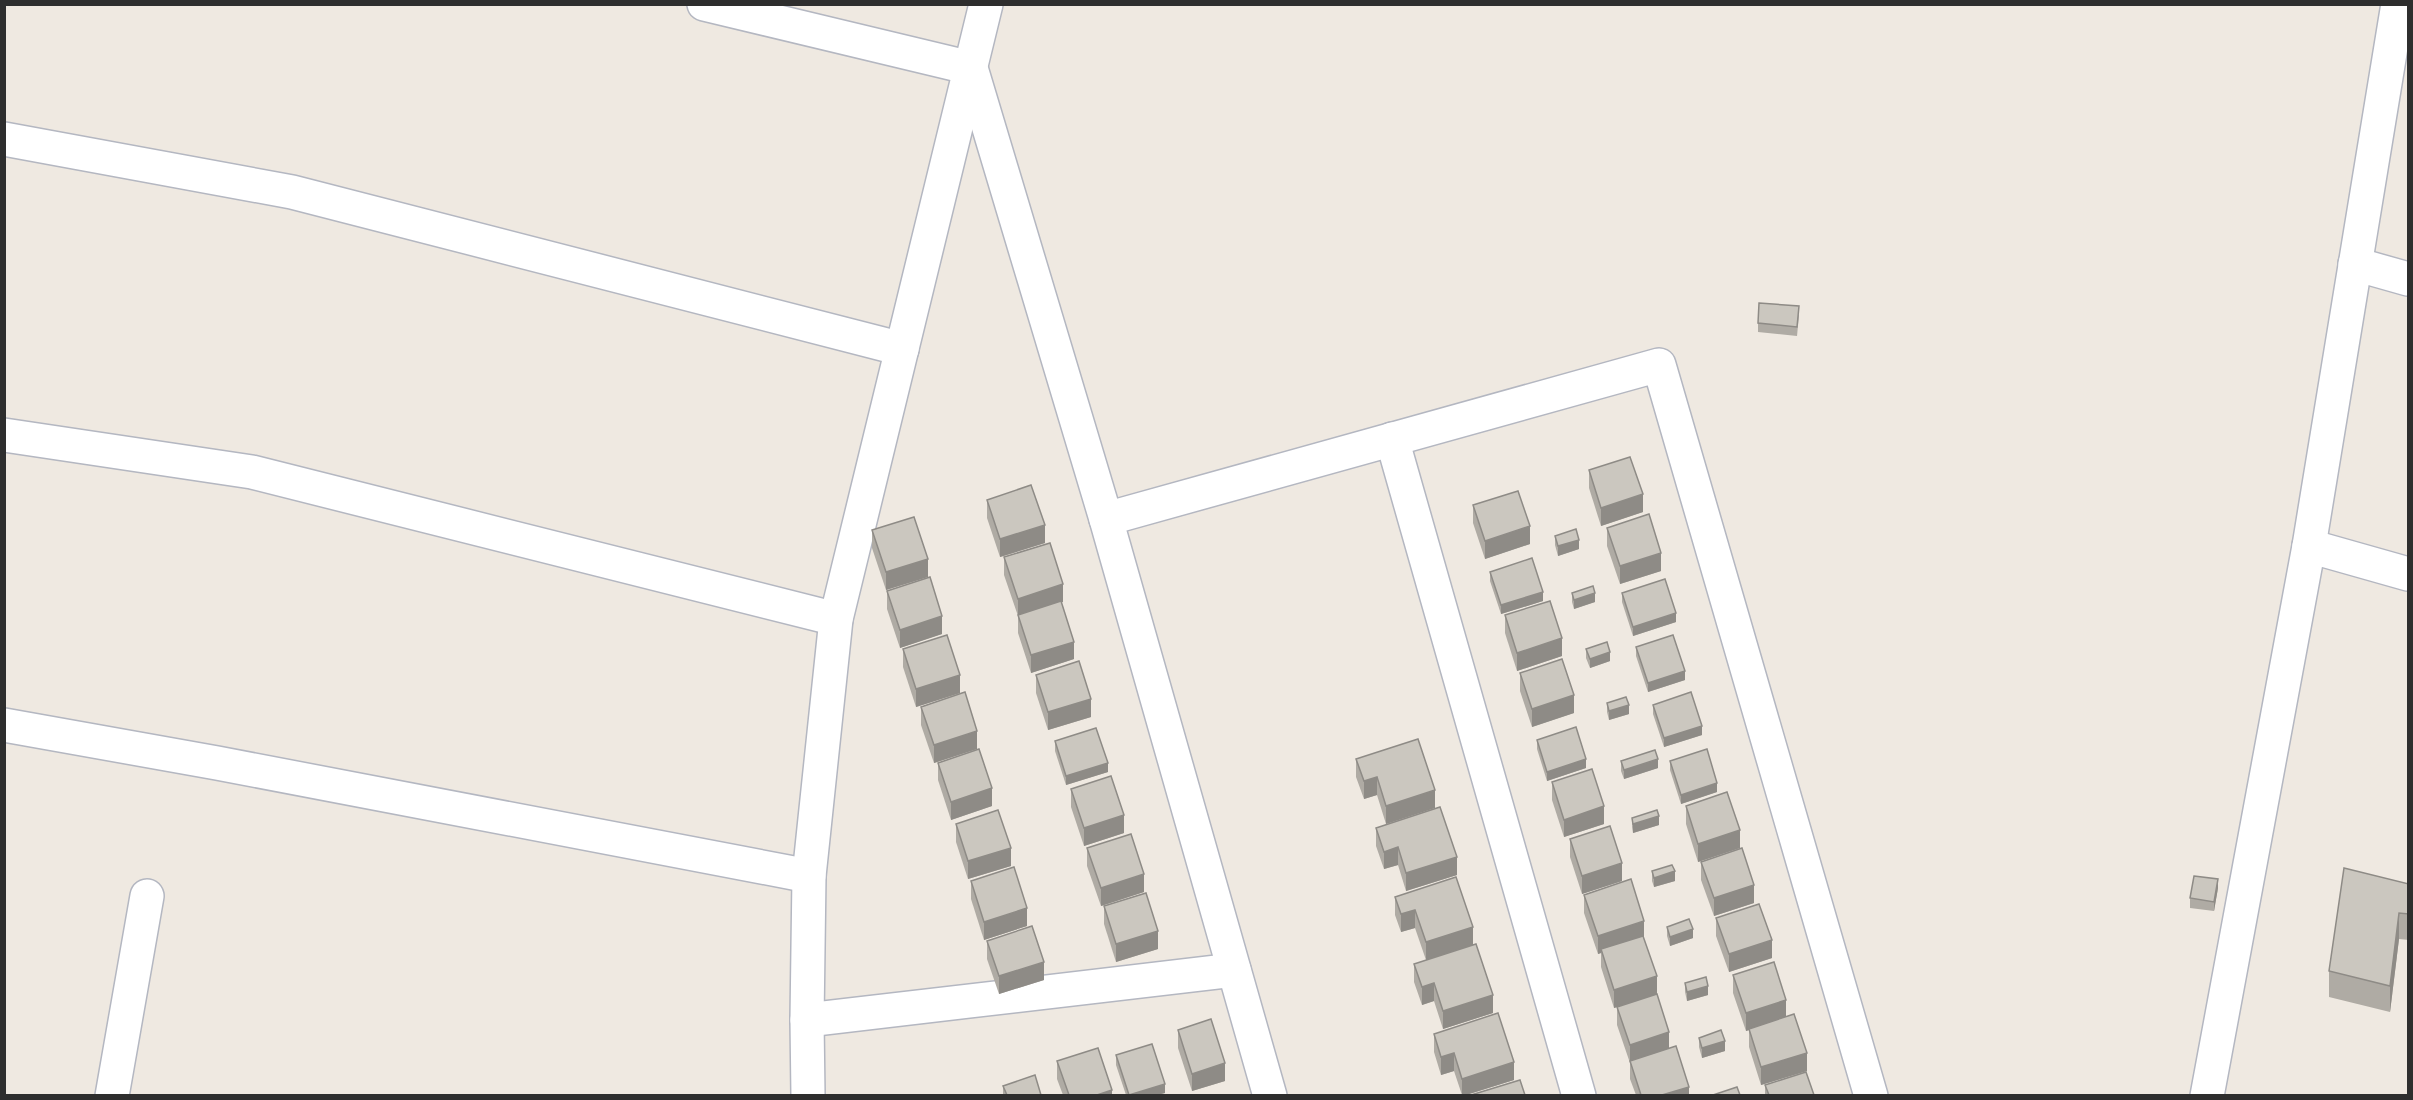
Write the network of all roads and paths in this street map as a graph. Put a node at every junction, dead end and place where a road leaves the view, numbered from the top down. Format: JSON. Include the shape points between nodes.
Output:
{"nodes":[{"id":1,"x":704,"y":4,"type":"edge"},
{"id":2,"x":986,"y":4,"type":"edge"},
{"id":3,"x":2399,"y":4,"type":"edge"},
{"id":4,"x":2409,"y":7,"type":"edge"},
{"id":5,"x":971,"y":68,"type":"junction"},
{"id":6,"x":4,"y":139,"type":"edge"},
{"id":7,"x":2355,"y":264,"type":"junction"},
{"id":8,"x":2409,"y":279,"type":"edge"},
{"id":9,"x":902,"y":350,"type":"junction"},
{"id":10,"x":4,"y":435,"type":"edge"},
{"id":11,"x":1392,"y":439,"type":"junction"},
{"id":12,"x":1106,"y":519,"type":"junction"},
{"id":13,"x":2309,"y":546,"type":"junction"},
{"id":14,"x":2409,"y":574,"type":"edge"},
{"id":15,"x":836,"y":619,"type":"junction"},
{"id":16,"x":4,"y":725,"type":"edge"},
{"id":17,"x":809,"y":876,"type":"junction"},
{"id":18,"x":147,"y":896,"type":"dead end"},
{"id":19,"x":1234,"y":970,"type":"junction"},
{"id":20,"x":807,"y":1020,"type":"junction"},
{"id":21,"x":112,"y":1095,"type":"edge"},
{"id":22,"x":808,"y":1095,"type":"edge"},
{"id":23,"x":1269,"y":1095,"type":"edge"},
{"id":24,"x":1579,"y":1095,"type":"edge"},
{"id":25,"x":1871,"y":1095,"type":"edge"},
{"id":26,"x":2207,"y":1095,"type":"edge"}],
"edges":[{"from":1,"to":5,"type":"street"},
{"from":2,"to":5,"type":"street"},
{"from":3,"to":4,"type":"street"},
{"from":3,"to":7,"type":"street"},
{"from":5,"to":9,"type":"street"},
{"from":5,"to":12,"type":"street"},
{"from":6,"to":9,"type":"street","via":[[292,192]]},
{"from":7,"to":8,"type":"street"},
{"from":7,"to":13,"type":"street"},
{"from":9,"to":15,"type":"street"},
{"from":10,"to":15,"type":"street","via":[[252,472]]},
{"from":11,"to":12,"type":"street"},
{"from":11,"to":24,"type":"street"},
{"from":11,"to":25,"type":"street","via":[[1659,365]]},
{"from":12,"to":19,"type":"street"},
{"from":13,"to":14,"type":"street"},
{"from":13,"to":26,"type":"street"},
{"from":15,"to":17,"type":"street"},
{"from":16,"to":17,"type":"street"},
{"from":17,"to":20,"type":"street"},
{"from":18,"to":21,"type":"street"},
{"from":19,"to":20,"type":"street"},
{"from":19,"to":23,"type":"street"},
{"from":20,"to":22,"type":"street"}]}
